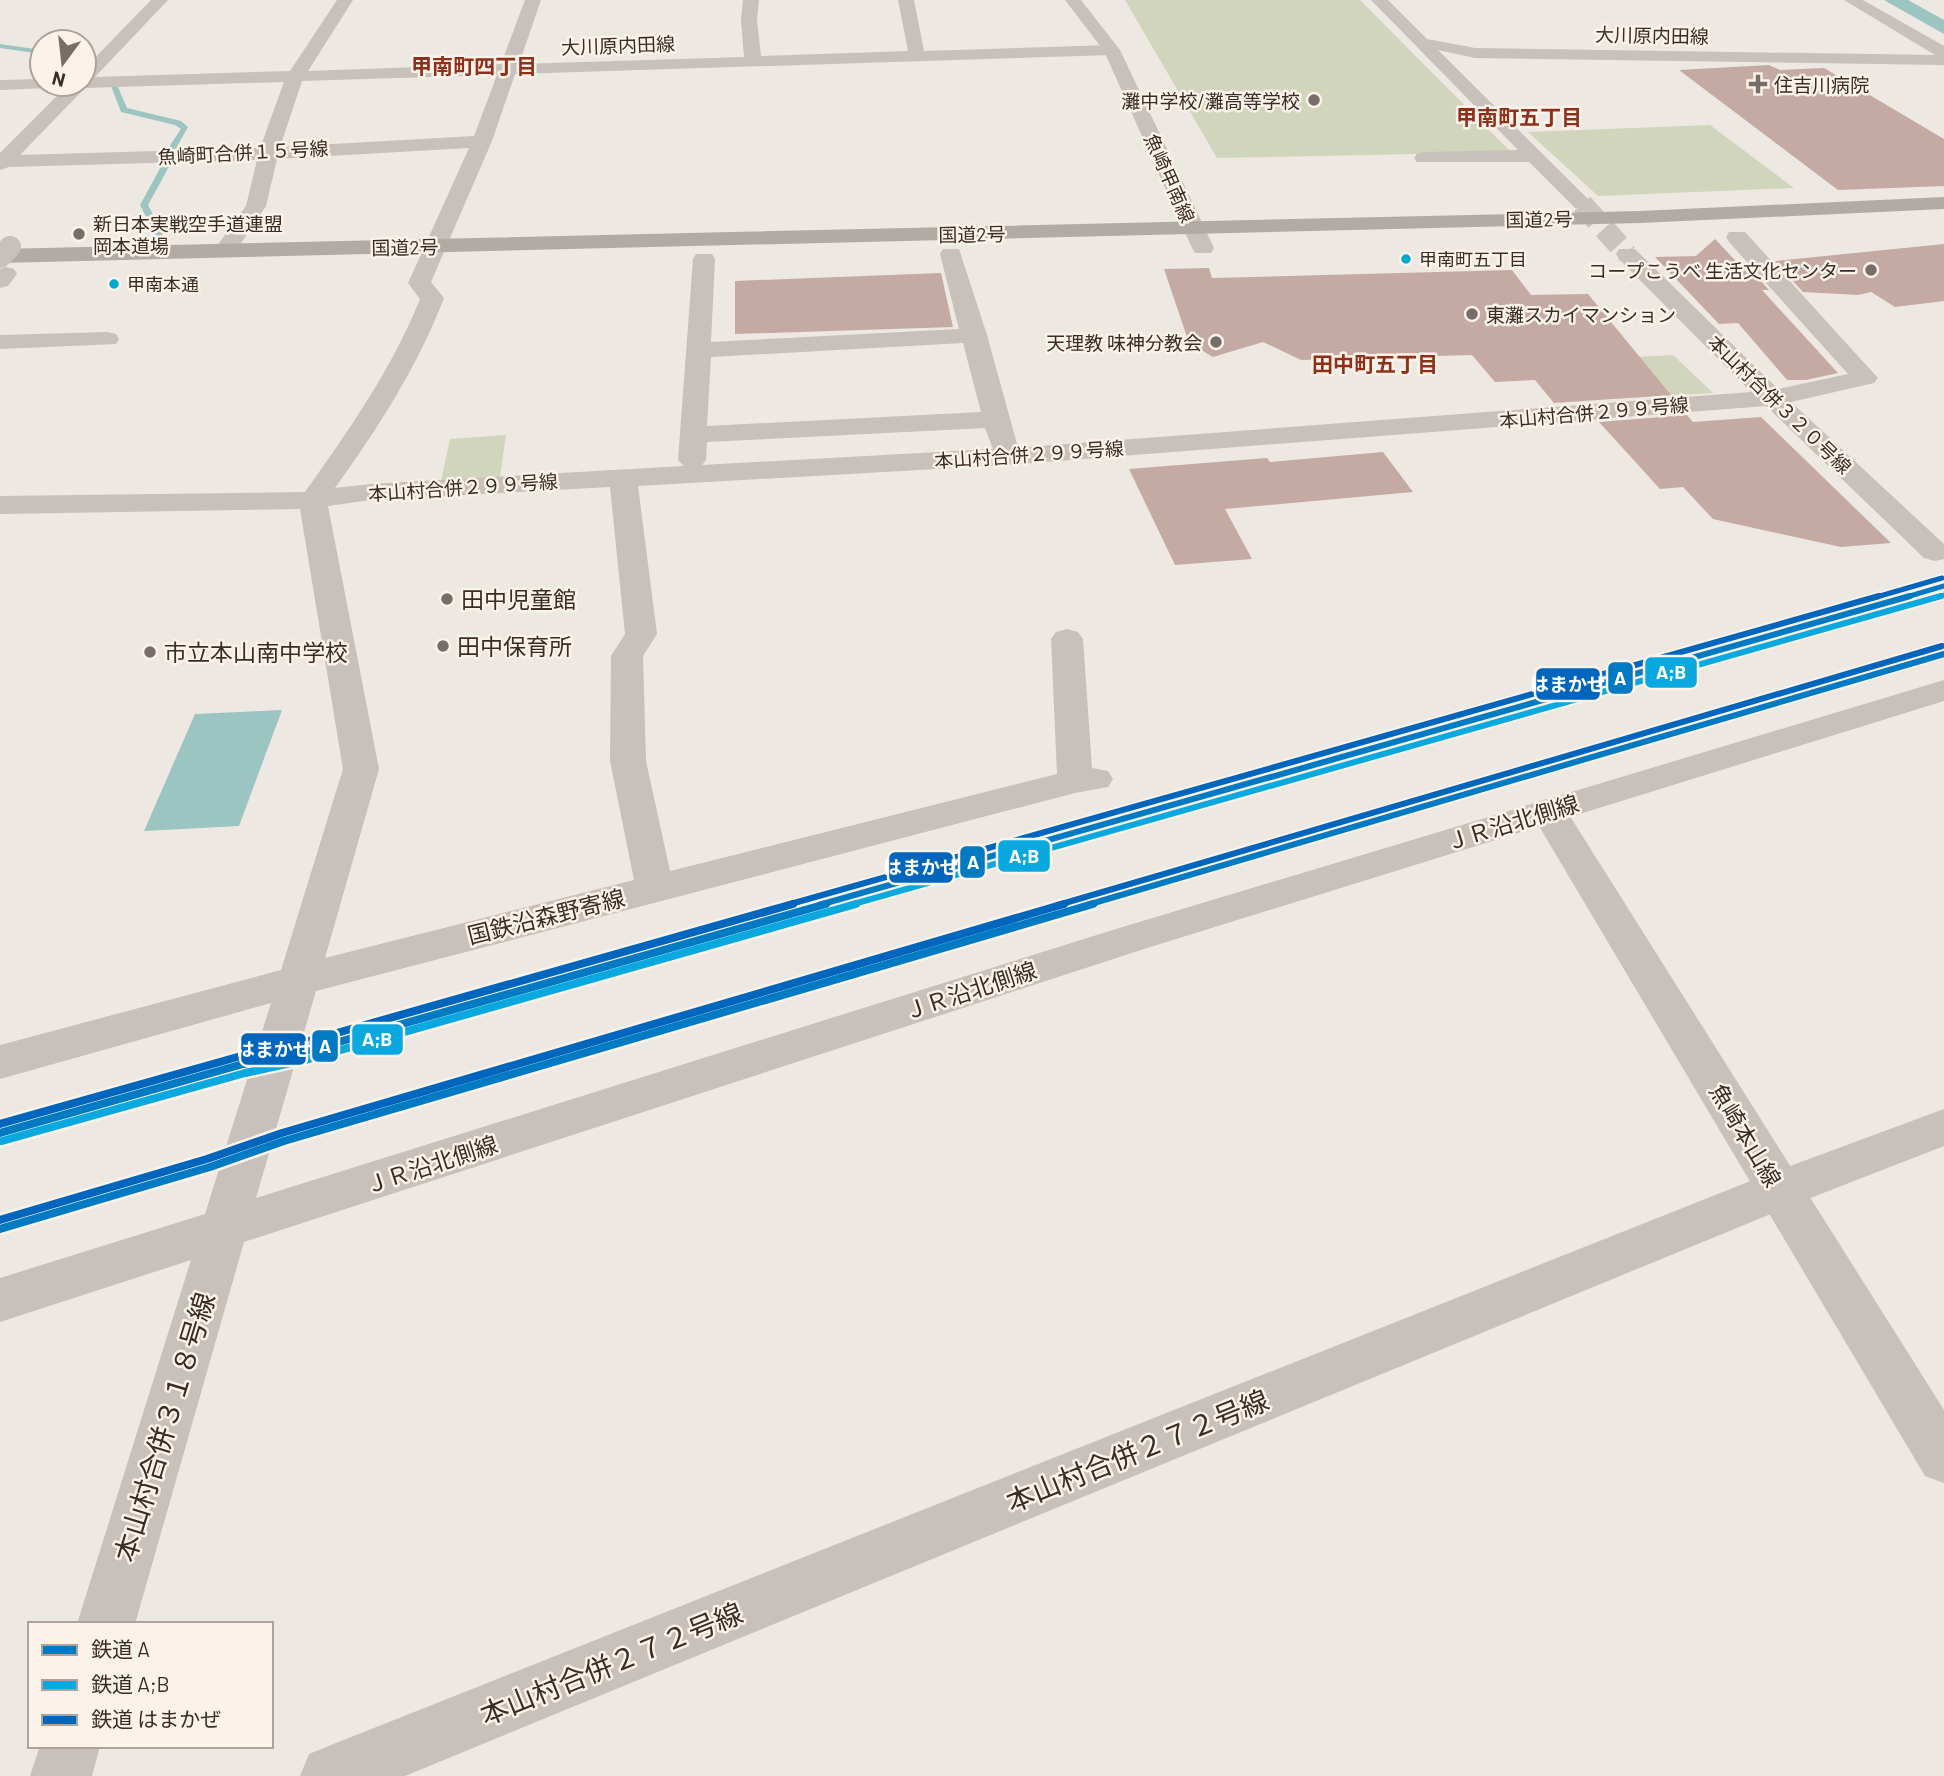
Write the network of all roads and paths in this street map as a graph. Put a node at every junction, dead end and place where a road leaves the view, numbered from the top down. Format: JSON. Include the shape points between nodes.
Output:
{"nodes":[{"id":1,"x":160,"y":0,"type":"edge"},
{"id":2,"x":345,"y":0,"type":"edge"},
{"id":3,"x":533,"y":0,"type":"edge"},
{"id":4,"x":751,"y":0,"type":"edge"},
{"id":5,"x":905,"y":0,"type":"edge"},
{"id":6,"x":1073,"y":0,"type":"edge"},
{"id":7,"x":1379,"y":0,"type":"edge"},
{"id":8,"x":1852,"y":0,"type":"edge"},
{"id":9,"x":1420,"y":44,"type":"junction"},
{"id":10,"x":1112,"y":50,"type":"junction"},
{"id":11,"x":1944,"y":53,"type":"edge"},
{"id":12,"x":917,"y":57,"type":"junction"},
{"id":13,"x":1944,"y":61,"type":"edge"},
{"id":14,"x":753,"y":62,"type":"junction"},
{"id":15,"x":98,"y":66,"type":"edge"},
{"id":16,"x":509,"y":70,"type":"junction"},
{"id":17,"x":295,"y":77,"type":"junction"},
{"id":18,"x":98,"y":81,"type":"edge"},
{"id":19,"x":28,"y":84,"type":"edge"},
{"id":20,"x":0,"y":85,"type":"edge"},
{"id":21,"x":65,"y":98,"type":"edge"},
{"id":22,"x":482,"y":141,"type":"junction"},
{"id":23,"x":270,"y":151,"type":"junction"},
{"id":24,"x":1533,"y":156,"type":"junction"},
{"id":25,"x":1424,"y":158,"type":"dead end"},
{"id":26,"x":1,"y":162,"type":"edge"},
{"id":27,"x":1944,"y":203,"type":"edge"},
{"id":28,"x":1581,"y":204,"type":"tunnel mouth"},
{"id":29,"x":1192,"y":228,"type":"junction"},
{"id":30,"x":1736,"y":237,"type":"dead end"},
{"id":31,"x":1604,"y":241,"type":"tunnel mouth"},
{"id":32,"x":1328,"y":246,"type":"dead end"},
{"id":33,"x":1635,"y":247,"type":"joint"},
{"id":34,"x":1203,"y":248,"type":"junction"},
{"id":35,"x":225,"y":250,"type":"junction"},
{"id":36,"x":951,"y":254,"type":"junction"},
{"id":37,"x":431,"y":256,"type":"junction"},
{"id":38,"x":704,"y":259,"type":"junction"},
{"id":39,"x":3,"y":265,"type":"edge"},
{"id":40,"x":975,"y":335,"type":"junction"},
{"id":41,"x":107,"y":339,"type":"dead end"},
{"id":42,"x":0,"y":342,"type":"edge"},
{"id":43,"x":701,"y":350,"type":"junction"},
{"id":44,"x":1772,"y":398,"type":"junction"},
{"id":45,"x":997,"y":419,"type":"junction"},
{"id":46,"x":695,"y":435,"type":"junction"},
{"id":47,"x":1006,"y":457,"type":"junction"},
{"id":48,"x":691,"y":473,"type":"junction"},
{"id":49,"x":622,"y":477,"type":"junction"},
{"id":50,"x":313,"y":500,"type":"junction"},
{"id":51,"x":0,"y":505,"type":"edge"},
{"id":52,"x":1934,"y":552,"type":"dead end"},
{"id":53,"x":1067,"y":639,"type":"dead end"},
{"id":54,"x":1944,"y":690,"type":"edge"},
{"id":55,"x":1548,"y":811,"type":"junction"},
{"id":56,"x":655,"y":888,"type":"junction"},
{"id":57,"x":298,"y":980,"type":"junction"},
{"id":58,"x":0,"y":1062,"type":"edge"},
{"id":59,"x":1944,"y":1127,"type":"edge"},
{"id":60,"x":1779,"y":1191,"type":"junction"},
{"id":61,"x":223,"y":1231,"type":"junction"},
{"id":62,"x":0,"y":1300,"type":"edge"},
{"id":63,"x":1944,"y":1458,"type":"edge"},
{"id":64,"x":107,"y":1622,"type":"edge"},
{"id":65,"x":68,"y":1748,"type":"edge"},
{"id":66,"x":61,"y":1776,"type":"edge"},
{"id":67,"x":331,"y":1776,"type":"edge"}],
"edges":[{"from":1,"to":15,"type":"street"},
{"from":2,"to":17,"type":"street"},
{"from":3,"to":16,"type":"street"},
{"from":4,"to":14,"type":"street"},
{"from":5,"to":12,"type":"street"},
{"from":6,"to":10,"type":"street","name":"魚崎甲南線"},
{"from":7,"to":9,"type":"street"},
{"from":8,"to":11,"type":"street"},
{"from":9,"to":13,"type":"street","name":"大川原内田線","via":[[1475,53]]},
{"from":9,"to":24,"type":"street"},
{"from":10,"to":12,"type":"street","name":"大川原内田線"},
{"from":10,"to":29,"type":"street","name":"魚崎甲南線"},
{"from":12,"to":14,"type":"street","name":"大川原内田線"},
{"from":14,"to":16,"type":"street","name":"大川原内田線"},
{"from":16,"to":17,"type":"street","name":"大川原内田線"},
{"from":16,"to":22,"type":"street"},
{"from":17,"to":18,"type":"street","name":"大川原内田線"},
{"from":17,"to":23,"type":"street"},
{"from":19,"to":20,"type":"street"},
{"from":21,"to":26,"type":"street"},
{"from":22,"to":23,"type":"street","name":"魚崎町合併１５号線"},
{"from":22,"to":37,"type":"street"},
{"from":23,"to":26,"type":"street","name":"魚崎町合併１５号線"},
{"from":23,"to":35,"type":"street","via":[[256,206]]},
{"from":24,"to":25,"type":"street"},
{"from":24,"to":28,"type":"street"},
{"from":27,"to":29,"type":"highway","name":"国道2号"},
{"from":29,"to":34,"type":"street","name":"魚崎甲南線"},
{"from":29,"to":37,"type":"highway","name":"国道2号"},
{"from":30,"to":44,"type":"street","name":"本山村合併２９９号線","via":[[1865,378]]},
{"from":31,"to":33,"type":"highway","name":"国道2号"},
{"from":32,"to":34,"type":"highway","name":"国道2号"},
{"from":33,"to":44,"type":"street","name":"本山村合併３２０号線"},
{"from":34,"to":36,"type":"highway","name":"国道2号"},
{"from":35,"to":37,"type":"highway","name":"国道2号"},
{"from":35,"to":39,"type":"highway","name":"国道2号"},
{"from":36,"to":38,"type":"highway","name":"国道2号"},
{"from":36,"to":40,"type":"street"},
{"from":37,"to":38,"type":"highway","name":"国道2号"},
{"from":37,"to":39,"type":"highway","name":"国道2号"},
{"from":37,"to":50,"type":"street","via":[[419,283],[432,298],[418,338]]},
{"from":38,"to":43,"type":"street"},
{"from":40,"to":43,"type":"street"},
{"from":40,"to":45,"type":"street"},
{"from":41,"to":42,"type":"street"},
{"from":43,"to":46,"type":"street"},
{"from":44,"to":47,"type":"street","name":"本山村合併２９９号線"},
{"from":44,"to":52,"type":"street","name":"本山村合併３２０号線"},
{"from":45,"to":46,"type":"street"},
{"from":45,"to":47,"type":"street"},
{"from":46,"to":48,"type":"street"},
{"from":47,"to":48,"type":"street","name":"本山村合併２９９号線"},
{"from":48,"to":49,"type":"street","name":"本山村合併２９９号線"},
{"from":49,"to":50,"type":"street","name":"本山村合併２９９号線","via":[[371,492]]},
{"from":49,"to":56,"type":"street","via":[[641,634],[627,656],[628,761]]},
{"from":50,"to":51,"type":"street","name":"本山村合併２９９号線"},
{"from":50,"to":57,"type":"street","name":"本山村合併３１８号線","via":[[361,769]]},
{"from":53,"to":56,"type":"street","name":"国鉄沿森野寄線","via":[[1085,780]]},
{"from":54,"to":55,"type":"street","name":"ＪＲ沿北側線"},
{"from":55,"to":60,"type":"street","name":"魚崎本山線"},
{"from":55,"to":61,"type":"street","name":"ＪＲ沿北側線","via":[[1130,939]]},
{"from":56,"to":57,"type":"street","name":"国鉄沿森野寄線"},
{"from":57,"to":58,"type":"street","name":"国鉄沿森野寄線"},
{"from":57,"to":61,"type":"street","name":"本山村合併３１８号線"},
{"from":59,"to":60,"type":"street","name":"本山村合併２７２号線"},
{"from":60,"to":63,"type":"street","name":"魚崎本山線"},
{"from":60,"to":67,"type":"street","name":"本山村合併２７２号線"},
{"from":61,"to":62,"type":"street","name":"ＪＲ沿北側線"},
{"from":61,"to":64,"type":"street","name":"本山村合併３１８号線"},
{"from":65,"to":66,"type":"street"}]}
